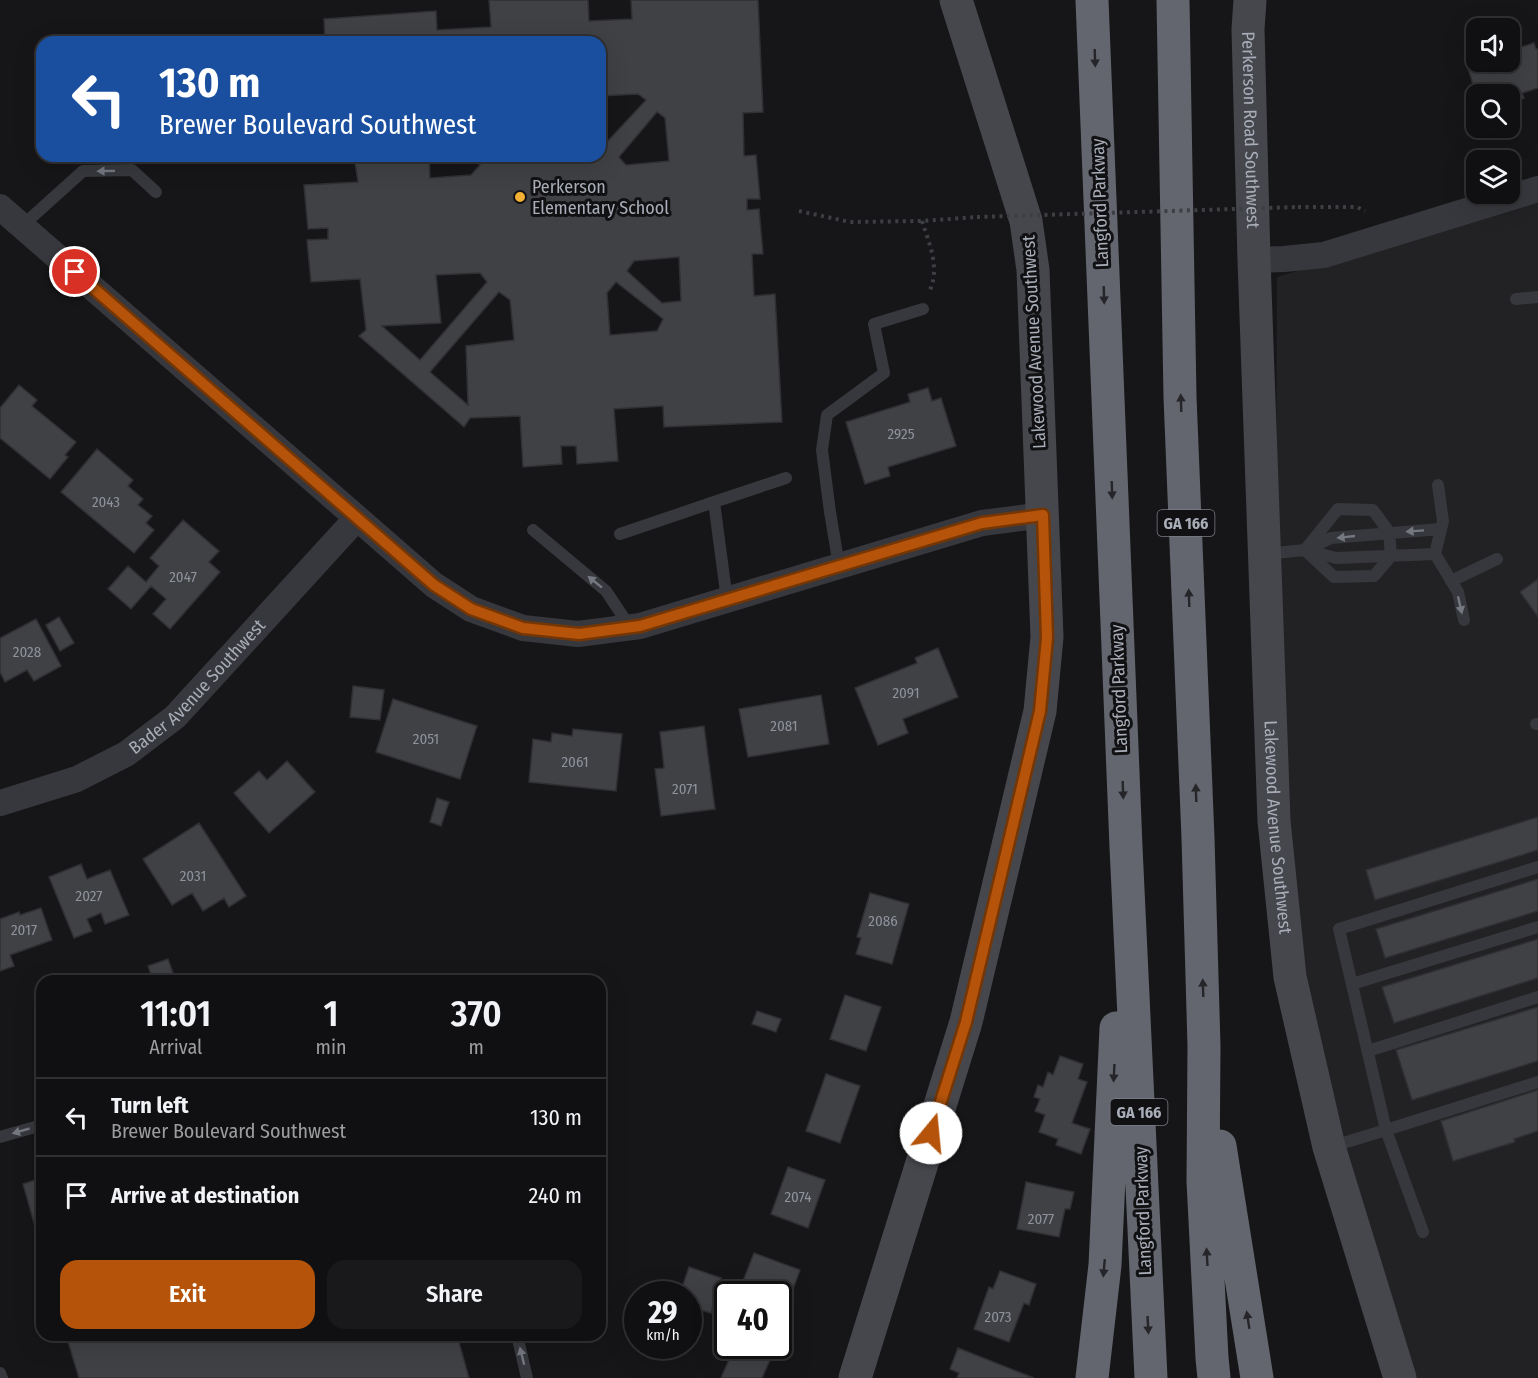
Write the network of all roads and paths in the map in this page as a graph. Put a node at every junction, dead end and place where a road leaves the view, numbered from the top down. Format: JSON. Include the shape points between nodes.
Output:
{"nodes":[{"id":1,"x":956,"y":0,"type":"edge"},
{"id":2,"x":1092,"y":0,"type":"edge"},
{"id":3,"x":1173,"y":0,"type":"edge"},
{"id":4,"x":1250,"y":0,"type":"edge"},
{"id":5,"x":1538,"y":189,"type":"edge"},
{"id":6,"x":156,"y":192,"type":"dead end"},
{"id":7,"x":0,"y":207,"type":"edge"},
{"id":8,"x":1356,"y":207,"type":"dead end"},
{"id":9,"x":799,"y":211,"type":"dead end"},
{"id":10,"x":922,"y":221,"type":"junction"},
{"id":11,"x":22,"y":226,"type":"junction"},
{"id":12,"x":1254,"y":260,"type":"junction"},
{"id":13,"x":1538,"y":297,"type":"edge"},
{"id":14,"x":1516,"y":299,"type":"dead end"},
{"id":15,"x":922,"y":309,"type":"joint"},
{"id":16,"x":786,"y":478,"type":"dead end"},
{"id":17,"x":1438,"y":485,"type":"dead end"},
{"id":18,"x":714,"y":502,"type":"junction"},
{"id":19,"x":1043,"y":515,"type":"junction"},
{"id":20,"x":357,"y":518,"type":"junction"},
{"id":21,"x":1441,"y":529,"type":"junction"},
{"id":22,"x":532,"y":530,"type":"dead end"},
{"id":23,"x":1389,"y":532,"type":"junction"},
{"id":24,"x":620,"y":534,"type":"dead end"},
{"id":25,"x":1305,"y":550,"type":"junction"},
{"id":26,"x":1264,"y":554,"type":"junction"},
{"id":27,"x":1435,"y":554,"type":"junction"},
{"id":28,"x":1391,"y":556,"type":"junction"},
{"id":29,"x":1497,"y":559,"type":"dead end"},
{"id":30,"x":839,"y":566,"type":"junction"},
{"id":31,"x":1451,"y":581,"type":"junction"},
{"id":32,"x":727,"y":600,"type":"junction"},
{"id":33,"x":1464,"y":620,"type":"dead end"},
{"id":34,"x":630,"y":627,"type":"junction"},
{"id":35,"x":0,"y":803,"type":"edge"},
{"id":36,"x":1125,"y":847,"type":"junction"},
{"id":37,"x":1538,"y":867,"type":"edge"},
{"id":38,"x":1538,"y":927,"type":"edge"},
{"id":39,"x":1352,"y":984,"type":"junction"},
{"id":40,"x":1538,"y":997,"type":"edge"},
{"id":41,"x":1204,"y":1046,"type":"junction"},
{"id":42,"x":1368,"y":1051,"type":"junction"},
{"id":43,"x":1538,"y":1082,"type":"edge"},
{"id":44,"x":36,"y":1127,"type":"edge"},
{"id":45,"x":1386,"y":1130,"type":"junction"},
{"id":46,"x":0,"y":1137,"type":"edge"},
{"id":47,"x":1329,"y":1147,"type":"junction"},
{"id":48,"x":1423,"y":1232,"type":"dead end"},
{"id":49,"x":518,"y":1341,"type":"edge"},
{"id":50,"x":0,"y":1373,"type":"edge"},
{"id":51,"x":2,"y":1378,"type":"edge"},
{"id":52,"x":527,"y":1378,"type":"edge"},
{"id":53,"x":855,"y":1378,"type":"edge"},
{"id":54,"x":1092,"y":1378,"type":"edge"},
{"id":55,"x":1151,"y":1378,"type":"edge"},
{"id":56,"x":1214,"y":1378,"type":"edge"},
{"id":57,"x":1257,"y":1378,"type":"edge"},
{"id":58,"x":1400,"y":1378,"type":"edge"}],
"edges":[{"from":1,"to":19,"type":"street","name":"Lakewood Avenue Southwest","via":[[1026,221],[1033,270]]},
{"from":2,"to":36,"type":"highway","name":"Langford Parkway","number":"GA 166","one_way":true},
{"from":41,"to":3,"type":"highway","number":"GA 166","one_way":true,"via":[[1180,397]]},
{"from":4,"to":12,"type":"street","name":"Perkerson Road Southwest"},
{"from":5,"to":12,"type":"street","via":[[1324,255]]},
{"from":6,"to":11,"type":"lane","one_way":true,"via":[[132,170],[83,171]]},
{"from":7,"to":11,"type":"street"},
{"from":8,"to":10,"type":"path","bridge":true},
{"from":9,"to":10,"type":"path","via":[[850,222]]},
{"from":10,"to":15,"type":"path","via":[[935,271]]},
{"from":11,"to":20,"type":"street"},
{"from":12,"to":26,"type":"street","name":"Lakewood Avenue Southwest"},
{"from":13,"to":14,"type":"lane"},
{"from":15,"to":30,"type":"lane","via":[[874,324],[884,373],[827,415],[822,450]]},
{"from":16,"to":18,"type":"lane"},
{"from":17,"to":21,"type":"lane"},
{"from":18,"to":24,"type":"lane"},
{"from":18,"to":32,"type":"lane"},
{"from":19,"to":30,"type":"street","via":[[982,523]]},
{"from":19,"to":53,"type":"street","via":[[1047,638],[1040,711],[966,1022]]},
{"from":20,"to":34,"type":"street","via":[[434,585],[471,609],[523,628],[579,634]]},
{"from":20,"to":35,"type":"street","name":"Bader Avenue Southwest","via":[[175,717],[126,754],[77,779]]},
{"from":21,"to":23,"type":"lane","one_way":true},
{"from":21,"to":27,"type":"lane"},
{"from":34,"to":22,"type":"lane","one_way":true,"via":[[606,591]]},
{"from":23,"to":25,"type":"lane","one_way":true,"via":[[1331,538]]},
{"from":23,"to":25,"type":"lane","via":[[1373,510],[1338,509]]},
{"from":23,"to":28,"type":"lane"},
{"from":25,"to":26,"type":"lane"},
{"from":25,"to":28,"type":"lane","via":[[1336,558]]},
{"from":25,"to":28,"type":"lane","via":[[1334,577],[1374,576]]},
{"from":26,"to":47,"type":"street","name":"Lakewood Avenue Southwest","via":[[1274,821],[1290,977]]},
{"from":27,"to":28,"type":"lane"},
{"from":27,"to":31,"type":"lane"},
{"from":29,"to":31,"type":"lane"},
{"from":30,"to":32,"type":"street"},
{"from":31,"to":33,"type":"lane","one_way":true,"via":[[1458,592]]},
{"from":32,"to":34,"type":"street"},
{"from":36,"to":54,"type":"highway","one_way":true,"via":[[1105,1265]]},
{"from":36,"to":55,"type":"highway","name":"Langford Parkway","number":"GA 166","one_way":true},
{"from":37,"to":39,"type":"lane","via":[[1339,929]]},
{"from":38,"to":39,"type":"lane"},
{"from":39,"to":42,"type":"lane"},
{"from":40,"to":42,"type":"lane"},
{"from":56,"to":41,"type":"highway","number":"GA 166","one_way":true,"via":[[1203,1181]]},
{"from":57,"to":41,"type":"highway","one_way":true},
{"from":42,"to":45,"type":"lane"},
{"from":43,"to":45,"type":"lane"},
{"from":44,"to":46,"type":"lane","one_way":true},
{"from":45,"to":47,"type":"lane"},
{"from":45,"to":48,"type":"lane"},
{"from":47,"to":58,"type":"street","name":"Lakewood Avenue Southwest"},
{"from":52,"to":49,"type":"lane","one_way":true},
{"from":50,"to":51,"type":"lane"}]}
